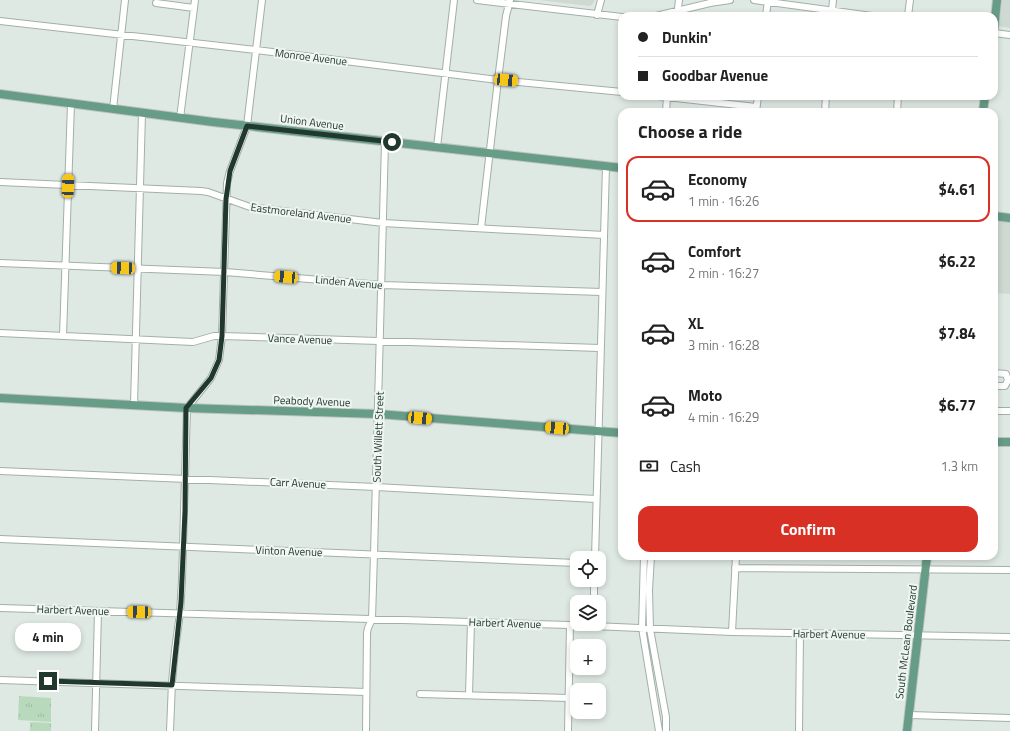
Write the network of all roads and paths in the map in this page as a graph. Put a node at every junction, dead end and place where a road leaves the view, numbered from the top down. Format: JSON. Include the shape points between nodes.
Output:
{"nodes":[{"id":1,"x":125,"y":0,"type":"edge"},
{"id":2,"x":194,"y":0,"type":"edge"},
{"id":3,"x":262,"y":0,"type":"edge"},
{"id":4,"x":454,"y":0,"type":"edge"},
{"id":5,"x":477,"y":0,"type":"edge"},
{"id":6,"x":601,"y":0,"type":"edge"},
{"id":7,"x":679,"y":0,"type":"edge"},
{"id":8,"x":730,"y":0,"type":"edge"},
{"id":9,"x":754,"y":0,"type":"edge"},
{"id":10,"x":833,"y":0,"type":"edge"},
{"id":11,"x":910,"y":0,"type":"edge"},
{"id":12,"x":997,"y":0,"type":"edge"},
{"id":13,"x":768,"y":1,"type":"edge"},
{"id":14,"x":509,"y":2,"type":"edge"},
{"id":15,"x":156,"y":3,"type":"dead end"},
{"id":16,"x":194,"y":8,"type":"junction"},
{"id":17,"x":677,"y":12,"type":"edge"},
{"id":18,"x":683,"y":12,"type":"edge"},
{"id":19,"x":767,"y":12,"type":"edge"},
{"id":20,"x":833,"y":12,"type":"edge"},
{"id":21,"x":908,"y":12,"type":"edge"},
{"id":22,"x":996,"y":12,"type":"edge"},
{"id":23,"x":597,"y":15,"type":"junction"},
{"id":24,"x":618,"y":17,"type":"edge"},
{"id":25,"x":0,"y":21,"type":"edge"},
{"id":26,"x":998,"y":34,"type":"edge"},
{"id":27,"x":122,"y":35,"type":"junction"},
{"id":28,"x":1010,"y":35,"type":"edge"},
{"id":29,"x":190,"y":43,"type":"junction"},
{"id":30,"x":256,"y":50,"type":"junction"},
{"id":31,"x":445,"y":73,"type":"junction"},
{"id":32,"x":498,"y":80,"type":"junction"},
{"id":33,"x":618,"y":92,"type":"edge"},
{"id":34,"x":0,"y":94,"type":"edge"},
{"id":35,"x":689,"y":100,"type":"edge"},
{"id":36,"x":71,"y":104,"type":"junction"},
{"id":37,"x":113,"y":108,"type":"junction"},
{"id":38,"x":749,"y":108,"type":"edge"},
{"id":39,"x":142,"y":113,"type":"junction"},
{"id":40,"x":180,"y":118,"type":"junction"},
{"id":41,"x":247,"y":126,"type":"junction"},
{"id":42,"x":385,"y":142,"type":"junction"},
{"id":43,"x":436,"y":147,"type":"junction"},
{"id":44,"x":489,"y":154,"type":"junction"},
{"id":45,"x":606,"y":166,"type":"junction"},
{"id":46,"x":618,"y":168,"type":"edge"},
{"id":47,"x":0,"y":182,"type":"edge"},
{"id":48,"x":68,"y":186,"type":"junction"},
{"id":49,"x":140,"y":189,"type":"junction"},
{"id":50,"x":226,"y":199,"type":"junction"},
{"id":51,"x":998,"y":216,"type":"edge"},
{"id":52,"x":1010,"y":218,"type":"edge"},
{"id":53,"x":383,"y":223,"type":"junction"},
{"id":54,"x":481,"y":228,"type":"junction"},
{"id":55,"x":604,"y":235,"type":"junction"},
{"id":56,"x":0,"y":263,"type":"edge"},
{"id":57,"x":66,"y":266,"type":"junction"},
{"id":58,"x":138,"y":269,"type":"junction"},
{"id":59,"x":225,"y":272,"type":"junction"},
{"id":60,"x":382,"y":285,"type":"junction"},
{"id":61,"x":602,"y":292,"type":"junction"},
{"id":62,"x":0,"y":333,"type":"edge"},
{"id":63,"x":63,"y":336,"type":"junction"},
{"id":64,"x":222,"y":336,"type":"junction"},
{"id":65,"x":135,"y":340,"type":"junction"},
{"id":66,"x":380,"y":342,"type":"junction"},
{"id":67,"x":600,"y":348,"type":"junction"},
{"id":68,"x":998,"y":373,"type":"edge"},
{"id":69,"x":1009,"y":380,"type":"edge"},
{"id":70,"x":998,"y":386,"type":"edge"},
{"id":71,"x":0,"y":398,"type":"edge"},
{"id":72,"x":134,"y":405,"type":"junction"},
{"id":73,"x":186,"y":408,"type":"junction"},
{"id":74,"x":998,"y":410,"type":"edge"},
{"id":75,"x":1010,"y":411,"type":"edge"},
{"id":76,"x":378,"y":414,"type":"junction"},
{"id":77,"x":599,"y":432,"type":"junction"},
{"id":78,"x":618,"y":433,"type":"edge"},
{"id":79,"x":998,"y":442,"type":"edge"},
{"id":80,"x":1010,"y":442,"type":"edge"},
{"id":81,"x":0,"y":471,"type":"edge"},
{"id":82,"x":185,"y":478,"type":"junction"},
{"id":83,"x":376,"y":487,"type":"junction"},
{"id":84,"x":596,"y":499,"type":"junction"},
{"id":85,"x":0,"y":539,"type":"edge"},
{"id":86,"x":183,"y":547,"type":"junction"},
{"id":87,"x":595,"y":551,"type":"edge"},
{"id":88,"x":374,"y":554,"type":"junction"},
{"id":89,"x":644,"y":560,"type":"edge"},
{"id":90,"x":652,"y":560,"type":"edge"},
{"id":91,"x":736,"y":560,"type":"edge"},
{"id":92,"x":927,"y":560,"type":"edge"},
{"id":93,"x":570,"y":563,"type":"edge"},
{"id":94,"x":736,"y":568,"type":"junction"},
{"id":95,"x":926,"y":569,"type":"junction"},
{"id":96,"x":1010,"y":570,"type":"edge"},
{"id":97,"x":0,"y":608,"type":"edge"},
{"id":98,"x":98,"y":611,"type":"junction"},
{"id":99,"x":180,"y":613,"type":"junction"},
{"id":100,"x":372,"y":619,"type":"junction"},
{"id":101,"x":471,"y":622,"type":"junction"},
{"id":102,"x":570,"y":625,"type":"joint"},
{"id":103,"x":606,"y":626,"type":"edge"},
{"id":104,"x":642,"y":628,"type":"junction"},
{"id":105,"x":650,"y":629,"type":"junction"},
{"id":106,"x":732,"y":632,"type":"junction"},
{"id":107,"x":800,"y":634,"type":"junction"},
{"id":108,"x":917,"y":635,"type":"junction"},
{"id":109,"x":1010,"y":638,"type":"edge"},
{"id":110,"x":0,"y":680,"type":"edge"},
{"id":111,"x":96,"y":682,"type":"junction"},
{"id":112,"x":172,"y":685,"type":"junction"},
{"id":113,"x":366,"y":692,"type":"junction"},
{"id":114,"x":420,"y":694,"type":"dead end"},
{"id":115,"x":469,"y":695,"type":"junction"},
{"id":116,"x":569,"y":698,"type":"junction"},
{"id":117,"x":909,"y":715,"type":"junction"},
{"id":118,"x":1010,"y":718,"type":"edge"},
{"id":119,"x":95,"y":731,"type":"edge"},
{"id":120,"x":170,"y":731,"type":"edge"},
{"id":121,"x":366,"y":731,"type":"edge"},
{"id":122,"x":568,"y":731,"type":"edge"},
{"id":123,"x":659,"y":731,"type":"edge"},
{"id":124,"x":666,"y":731,"type":"edge"},
{"id":125,"x":799,"y":731,"type":"edge"},
{"id":126,"x":907,"y":731,"type":"edge"}],
"edges":[{"from":1,"to":27,"type":"street"},
{"from":2,"to":16,"type":"street"},
{"from":3,"to":30,"type":"street"},
{"from":4,"to":31,"type":"street"},
{"from":5,"to":14,"type":"street"},
{"from":6,"to":23,"type":"street"},
{"from":7,"to":17,"type":"street"},
{"from":8,"to":18,"type":"street"},
{"from":9,"to":13,"type":"street"},
{"from":10,"to":20,"type":"street"},
{"from":11,"to":21,"type":"street"},
{"from":12,"to":22,"type":"main road"},
{"from":13,"to":19,"type":"street"},
{"from":13,"to":20,"type":"street"},
{"from":14,"to":23,"type":"street"},
{"from":14,"to":32,"type":"street"},
{"from":15,"to":16,"type":"street"},
{"from":16,"to":29,"type":"street"},
{"from":23,"to":24,"type":"street"},
{"from":25,"to":27,"type":"street","name":"Monroe Avenue"},
{"from":26,"to":28,"type":"street"},
{"from":27,"to":29,"type":"street","name":"Monroe Avenue"},
{"from":27,"to":37,"type":"street"},
{"from":29,"to":30,"type":"street","name":"Monroe Avenue"},
{"from":29,"to":40,"type":"street"},
{"from":30,"to":31,"type":"street","name":"Monroe Avenue"},
{"from":30,"to":41,"type":"street"},
{"from":31,"to":32,"type":"street","name":"Monroe Avenue"},
{"from":31,"to":43,"type":"street"},
{"from":32,"to":33,"type":"street","name":"Monroe Avenue"},
{"from":32,"to":44,"type":"street"},
{"from":34,"to":36,"type":"main road","name":"Union Avenue"},
{"from":35,"to":38,"type":"street"},
{"from":36,"to":37,"type":"main road","name":"Union Avenue"},
{"from":36,"to":48,"type":"street"},
{"from":37,"to":39,"type":"main road","name":"Union Avenue"},
{"from":39,"to":40,"type":"main road","name":"Union Avenue"},
{"from":39,"to":49,"type":"street"},
{"from":40,"to":41,"type":"main road","name":"Union Avenue"},
{"from":41,"to":42,"type":"main road","name":"Union Avenue"},
{"from":41,"to":50,"type":"street","via":[[230,171]]},
{"from":42,"to":43,"type":"main road","name":"Union Avenue"},
{"from":42,"to":53,"type":"street","name":"South Willett Street"},
{"from":43,"to":44,"type":"main road","name":"Union Avenue"},
{"from":44,"to":45,"type":"main road","name":"Union Avenue"},
{"from":44,"to":54,"type":"street"},
{"from":45,"to":46,"type":"main road","name":"Union Avenue"},
{"from":45,"to":55,"type":"street"},
{"from":47,"to":48,"type":"street","name":"Eastmoreland Avenue"},
{"from":48,"to":49,"type":"street","name":"Eastmoreland Avenue"},
{"from":48,"to":57,"type":"street"},
{"from":49,"to":50,"type":"street","name":"Eastmoreland Avenue","via":[[201,191]]},
{"from":49,"to":58,"type":"street"},
{"from":50,"to":53,"type":"street","name":"Eastmoreland Avenue","via":[[250,207]]},
{"from":50,"to":59,"type":"street"},
{"from":51,"to":52,"type":"main road"},
{"from":53,"to":54,"type":"street","name":"Eastmoreland Avenue"},
{"from":53,"to":60,"type":"street","name":"South Willett Street"},
{"from":54,"to":55,"type":"street","name":"Eastmoreland Avenue"},
{"from":55,"to":61,"type":"street"},
{"from":56,"to":57,"type":"street","name":"Linden Avenue"},
{"from":57,"to":58,"type":"street","name":"Linden Avenue"},
{"from":57,"to":63,"type":"street"},
{"from":58,"to":59,"type":"street","name":"Linden Avenue"},
{"from":58,"to":65,"type":"street"},
{"from":59,"to":60,"type":"street","name":"Linden Avenue"},
{"from":59,"to":64,"type":"street"},
{"from":60,"to":61,"type":"street","name":"Linden Avenue"},
{"from":60,"to":66,"type":"street","name":"South Willett Street"},
{"from":61,"to":67,"type":"street"},
{"from":62,"to":63,"type":"street","name":"Vance Avenue"},
{"from":63,"to":65,"type":"street","name":"Vance Avenue"},
{"from":64,"to":65,"type":"street","name":"Vance Avenue","via":[[193,342]]},
{"from":64,"to":66,"type":"street","name":"Vance Avenue"},
{"from":64,"to":73,"type":"street","via":[[219,360],[211,378]]},
{"from":65,"to":72,"type":"street"},
{"from":66,"to":67,"type":"street","name":"Vance Avenue"},
{"from":66,"to":76,"type":"street","name":"South Willett Street"},
{"from":67,"to":77,"type":"street"},
{"from":68,"to":69,"type":"street","via":[[1006,374]]},
{"from":69,"to":70,"type":"street","via":[[1005,386]]},
{"from":71,"to":72,"type":"main road","name":"Peabody Avenue"},
{"from":72,"to":73,"type":"main road","name":"Peabody Avenue"},
{"from":73,"to":76,"type":"main road","name":"Peabody Avenue"},
{"from":73,"to":82,"type":"street"},
{"from":74,"to":75,"type":"street"},
{"from":76,"to":77,"type":"main road","name":"Peabody Avenue"},
{"from":76,"to":83,"type":"street","name":"South Willett Street"},
{"from":77,"to":78,"type":"main road","name":"Peabody Avenue"},
{"from":77,"to":84,"type":"street"},
{"from":79,"to":80,"type":"main road"},
{"from":81,"to":82,"type":"street","name":"Carr Avenue"},
{"from":82,"to":83,"type":"street","name":"Carr Avenue"},
{"from":82,"to":86,"type":"street"},
{"from":83,"to":84,"type":"street","name":"Carr Avenue"},
{"from":83,"to":88,"type":"street","name":"South Willett Street"},
{"from":84,"to":87,"type":"street"},
{"from":85,"to":86,"type":"street","name":"Vinton Avenue"},
{"from":86,"to":88,"type":"street","name":"Vinton Avenue"},
{"from":86,"to":99,"type":"street"},
{"from":88,"to":93,"type":"street","name":"Vinton Avenue"},
{"from":88,"to":100,"type":"street","name":"South Willett Street"},
{"from":89,"to":104,"type":"street"},
{"from":90,"to":105,"type":"street"},
{"from":91,"to":94,"type":"street"},
{"from":92,"to":95,"type":"main road","name":"South McLean Boulevard"},
{"from":94,"to":95,"type":"street"},
{"from":94,"to":106,"type":"street"},
{"from":95,"to":96,"type":"street"},
{"from":95,"to":108,"type":"main road","name":"South McLean Boulevard"},
{"from":97,"to":98,"type":"street","name":"Harbert Avenue"},
{"from":98,"to":99,"type":"street","name":"Harbert Avenue"},
{"from":98,"to":111,"type":"street"},
{"from":99,"to":100,"type":"street","name":"Harbert Avenue"},
{"from":99,"to":112,"type":"street"},
{"from":100,"to":101,"type":"street","name":"Harbert Avenue"},
{"from":100,"to":113,"type":"street","name":"South Willett Street","via":[[367,633]]},
{"from":101,"to":102,"type":"street","name":"Harbert Avenue"},
{"from":101,"to":115,"type":"street"},
{"from":102,"to":116,"type":"street"},
{"from":103,"to":104,"type":"street","name":"Harbert Avenue"},
{"from":104,"to":105,"type":"street","name":"Harbert Avenue"},
{"from":104,"to":123,"type":"street"},
{"from":105,"to":106,"type":"street","name":"Harbert Avenue"},
{"from":105,"to":124,"type":"street","via":[[666,717]]},
{"from":106,"to":107,"type":"street","name":"Harbert Avenue"},
{"from":107,"to":108,"type":"street","name":"Harbert Avenue"},
{"from":107,"to":125,"type":"street"},
{"from":108,"to":109,"type":"street","name":"Harbert Avenue"},
{"from":108,"to":117,"type":"main road","name":"South McLean Boulevard"},
{"from":110,"to":111,"type":"street"},
{"from":111,"to":112,"type":"street"},
{"from":111,"to":119,"type":"street"},
{"from":112,"to":113,"type":"street"},
{"from":112,"to":120,"type":"street"},
{"from":113,"to":121,"type":"street","name":"South Willett Street"},
{"from":114,"to":115,"type":"street"},
{"from":115,"to":116,"type":"street"},
{"from":116,"to":122,"type":"street"},
{"from":117,"to":118,"type":"street"},
{"from":117,"to":126,"type":"main road","name":"South McLean Boulevard"}]}
